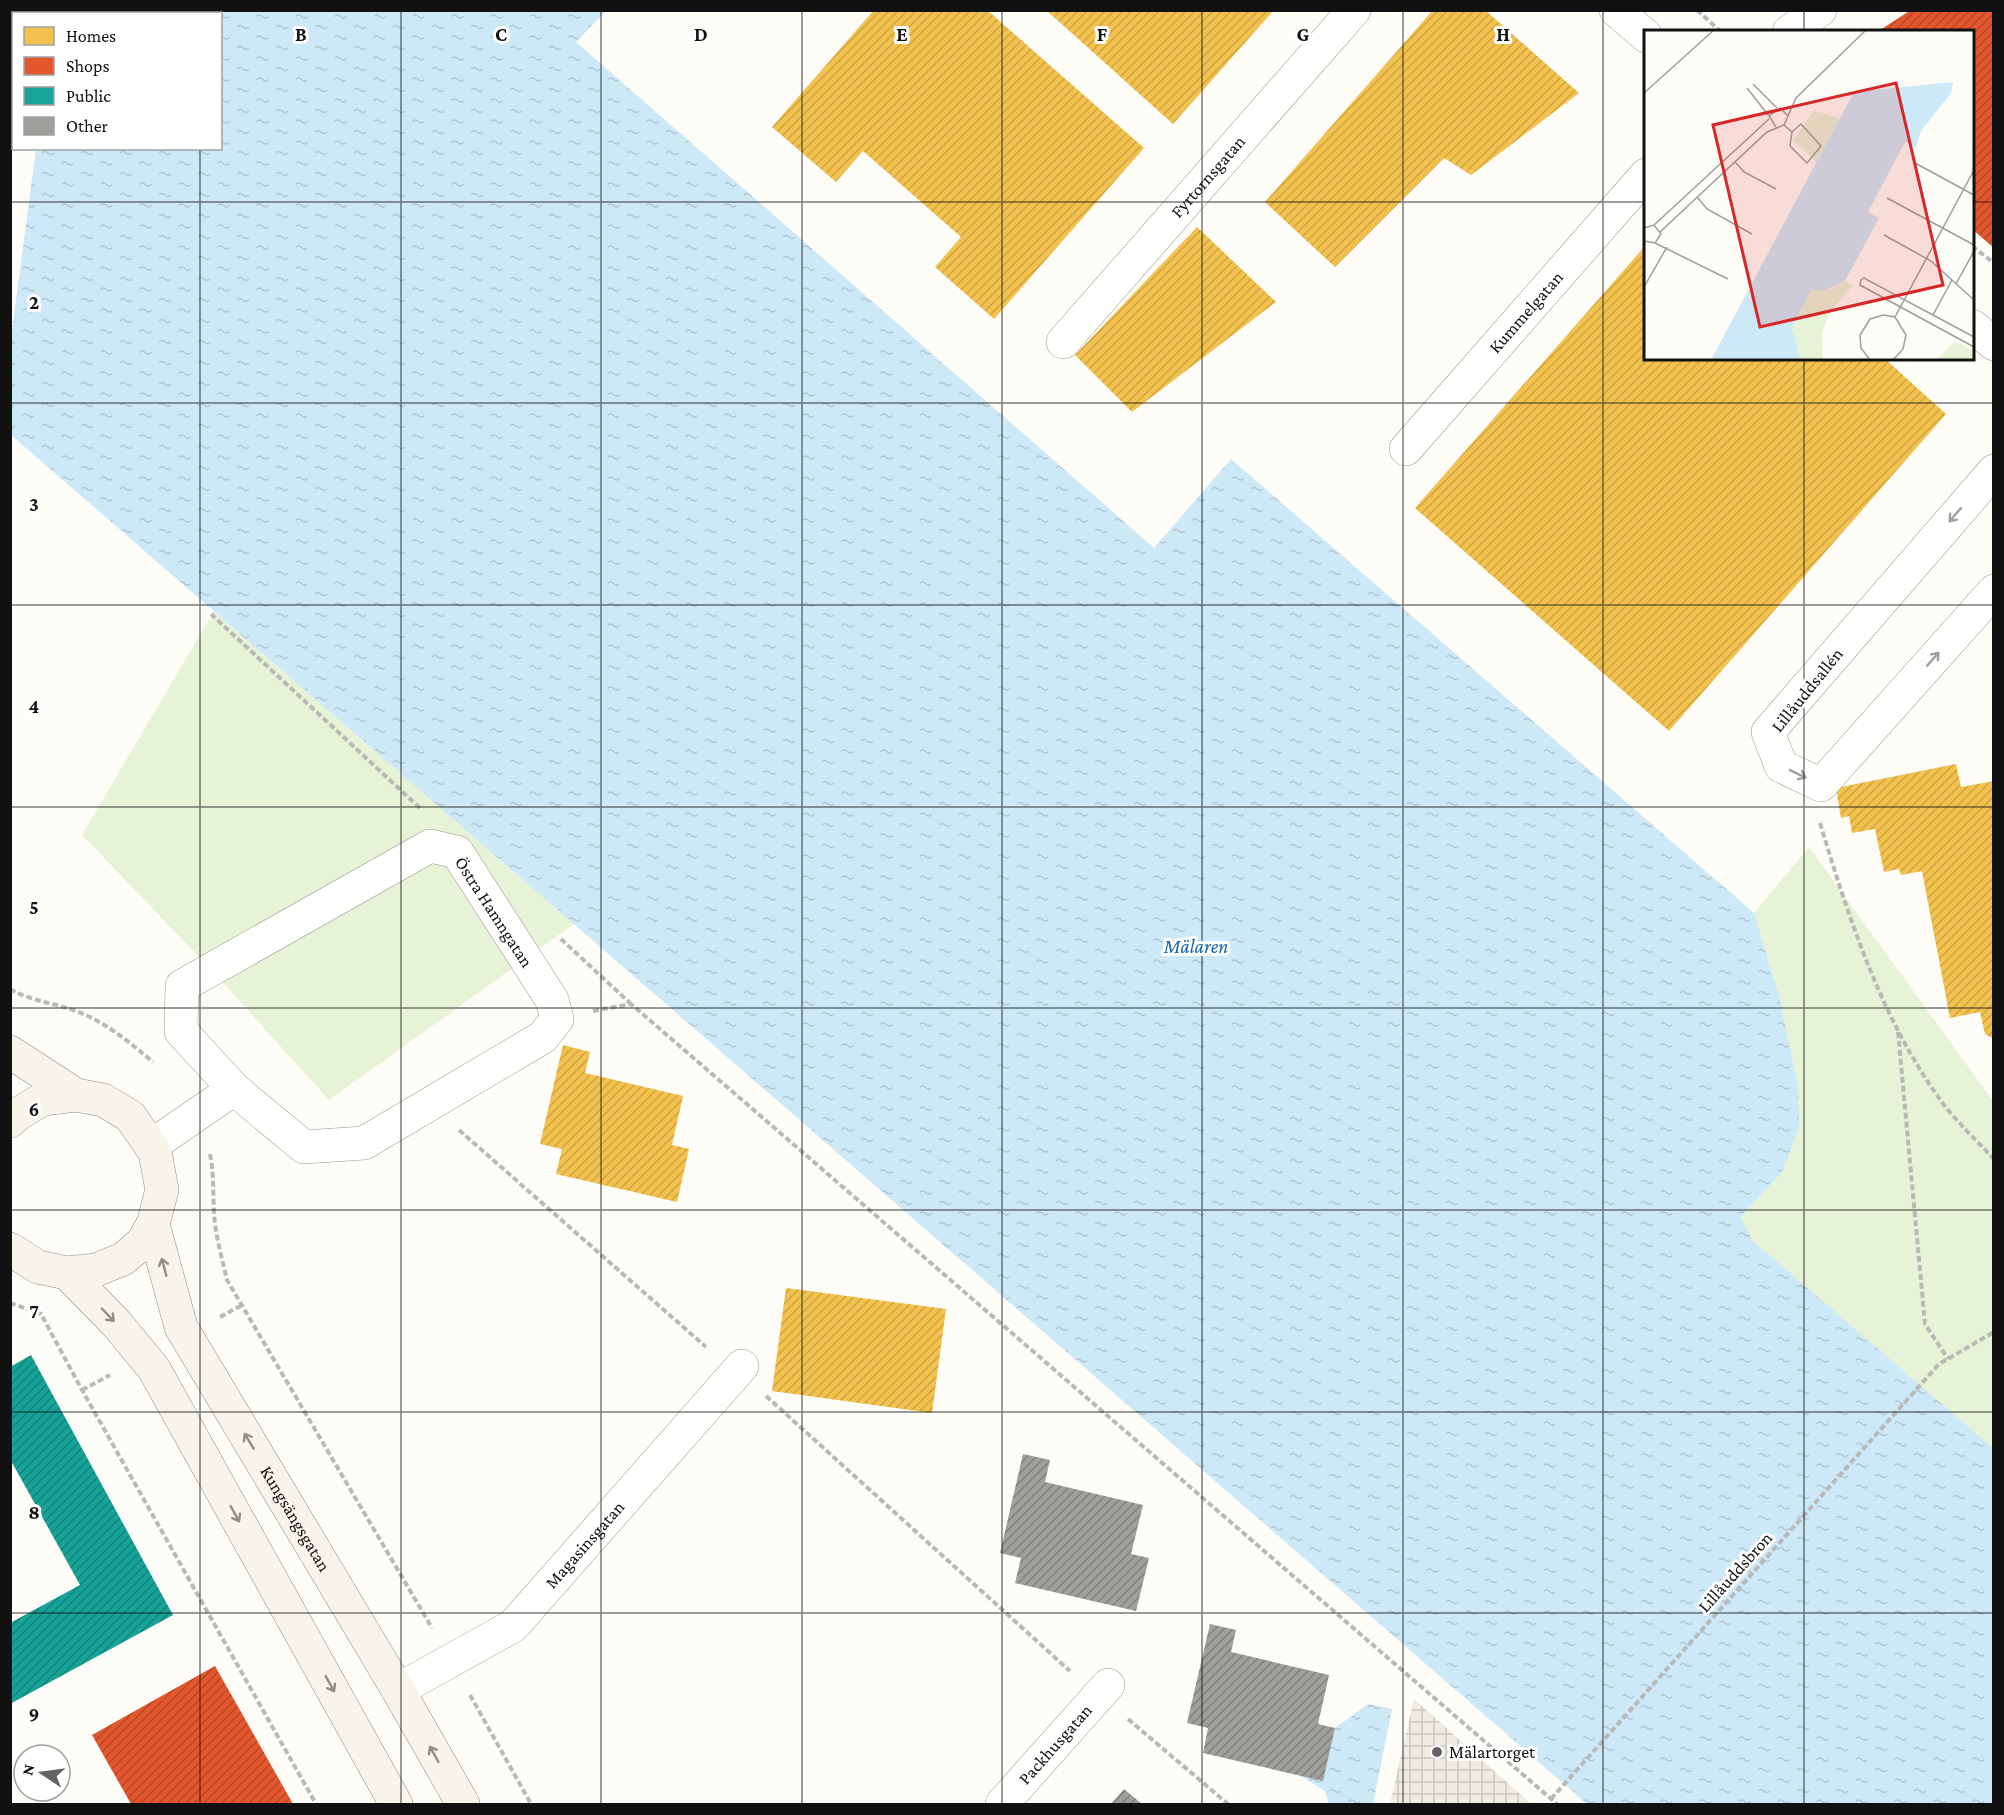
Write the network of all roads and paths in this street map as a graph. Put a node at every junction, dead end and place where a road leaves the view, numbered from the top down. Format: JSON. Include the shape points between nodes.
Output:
{"nodes":[{"id":1,"x":1354,"y":10,"type":"edge"},
{"id":2,"x":1616,"y":10,"type":"edge"},
{"id":3,"x":1697,"y":10,"type":"edge"},
{"id":4,"x":1820,"y":10,"type":"edge"},
{"id":5,"x":1718,"y":30,"type":"edge"},
{"id":6,"x":1792,"y":30,"type":"edge"},
{"id":7,"x":1644,"y":34,"type":"edge"},
{"id":8,"x":1644,"y":177,"type":"edge"},
{"id":9,"x":1974,"y":248,"type":"edge"},
{"id":10,"x":1994,"y":263,"type":"edge"},
{"id":11,"x":1974,"y":328,"type":"edge"},
{"id":12,"x":1063,"y":342,"type":"dead end"},
{"id":13,"x":1994,"y":344,"type":"edge"},
{"id":14,"x":1406,"y":449,"type":"dead end"},
{"id":15,"x":1994,"y":471,"type":"edge"},
{"id":16,"x":1994,"y":591,"type":"edge"},
{"id":17,"x":1821,"y":785,"type":"junction"},
{"id":18,"x":10,"y":989,"type":"edge"},
{"id":19,"x":557,"y":1018,"type":"junction"},
{"id":20,"x":1898,"y":1029,"type":"junction"},
{"id":21,"x":10,"y":1052,"type":"edge"},
{"id":22,"x":154,"y":1063,"type":"dead end"},
{"id":23,"x":234,"y":1089,"type":"junction"},
{"id":24,"x":76,"y":1095,"type":"junction"},
{"id":25,"x":429,"y":1104,"type":"junction"},
{"id":26,"x":195,"y":1116,"type":"junction"},
{"id":27,"x":10,"y":1121,"type":"edge"},
{"id":28,"x":151,"y":1146,"type":"junction"},
{"id":29,"x":1994,"y":1159,"type":"edge"},
{"id":30,"x":153,"y":1224,"type":"junction"},
{"id":31,"x":10,"y":1249,"type":"edge"},
{"id":32,"x":39,"y":1270,"type":"edge"},
{"id":33,"x":10,"y":1305,"type":"edge"},
{"id":34,"x":1994,"y":1332,"type":"edge"},
{"id":35,"x":1948,"y":1359,"type":"junction"},
{"id":36,"x":742,"y":1366,"type":"junction"},
{"id":37,"x":451,"y":1660,"type":"junction"},
{"id":38,"x":1108,"y":1685,"type":"junction"},
{"id":39,"x":398,"y":1690,"type":"junction"},
{"id":40,"x":1551,"y":1799,"type":"junction"},
{"id":41,"x":316,"y":1804,"type":"edge"},
{"id":42,"x":396,"y":1804,"type":"edge"},
{"id":43,"x":463,"y":1804,"type":"edge"},
{"id":44,"x":531,"y":1804,"type":"edge"},
{"id":45,"x":1002,"y":1804,"type":"edge"},
{"id":46,"x":1228,"y":1804,"type":"edge"},
{"id":47,"x":1557,"y":1804,"type":"edge"}],
"edges":[{"from":1,"to":12,"type":"street","name":"Fyrtornsgatan"},
{"from":2,"to":7,"type":"street"},
{"from":3,"to":5,"type":"path"},
{"from":4,"to":6,"type":"street"},
{"from":8,"to":14,"type":"street","name":"Kummelgatan"},
{"from":9,"to":10,"type":"path"},
{"from":11,"to":13,"type":"street"},
{"from":15,"to":17,"type":"street","name":"Lillåuddsallén","one_way":true,"via":[[1768,732],[1781,766]]},
{"from":17,"to":16,"type":"street","one_way":true},
{"from":17,"to":20,"type":"path","via":[[1811,796],[1845,904],[1880,997]]},
{"from":18,"to":22,"type":"path","via":[[77,1011],[118,1032]]},
{"from":19,"to":23,"type":"street","name":"Östra Hamngatan","via":[[552,1000],[457,852],[430,846],[182,986],[181,1031]]},
{"from":19,"to":25,"type":"street","name":"Östra Hamngatan","via":[[543,1037]]},
{"from":19,"to":40,"type":"path","via":[[631,1004]]},
{"from":20,"to":29,"type":"path","via":[[1946,1107]]},
{"from":20,"to":35,"type":"path","via":[[1925,1324]]},
{"from":21,"to":24,"type":"main road"},
{"from":23,"to":25,"type":"street","name":"Östra Hamngatan","via":[[304,1147],[364,1143]]},
{"from":23,"to":26,"type":"street"},
{"from":24,"to":27,"type":"main road","via":[[43,1099]]},
{"from":24,"to":28,"type":"main road","via":[[103,1100],[130,1116]]},
{"from":25,"to":36,"type":"path","via":[[711,1352]]},
{"from":26,"to":28,"type":"street"},
{"from":26,"to":37,"type":"path","via":[[208,1142],[216,1227],[227,1280]]},
{"from":28,"to":30,"type":"main road","via":[[162,1190]]},
{"from":30,"to":32,"type":"main road","via":[[142,1243],[123,1259],[96,1270]]},
{"from":39,"to":30,"type":"main road","name":"Kungsängsgatan","one_way":true,"via":[[181,1326]]},
{"from":31,"to":32,"type":"main road"},
{"from":32,"to":42,"type":"main road","one_way":true,"via":[[116,1323],[154,1369]]},
{"from":33,"to":41,"type":"path","via":[[41,1314]]},
{"from":34,"to":35,"type":"path","name":"Lillåuddsbron"},
{"from":35,"to":40,"type":"path","name":"Lillåuddsbron","via":[[1939,1364]]},
{"from":36,"to":37,"type":"street","name":"Magasinsgatan","via":[[513,1626]]},
{"from":36,"to":38,"type":"path","via":[[770,1401],[1074,1675]]},
{"from":37,"to":39,"type":"street","name":"Magasinsgatan"},
{"from":37,"to":44,"type":"path"},
{"from":38,"to":45,"type":"street","name":"Packhusgatan"},
{"from":38,"to":46,"type":"path","via":[[1112,1705]]},
{"from":43,"to":39,"type":"main road","name":"Kungsängsgatan","one_way":true},
{"from":40,"to":47,"type":"path"}]}
